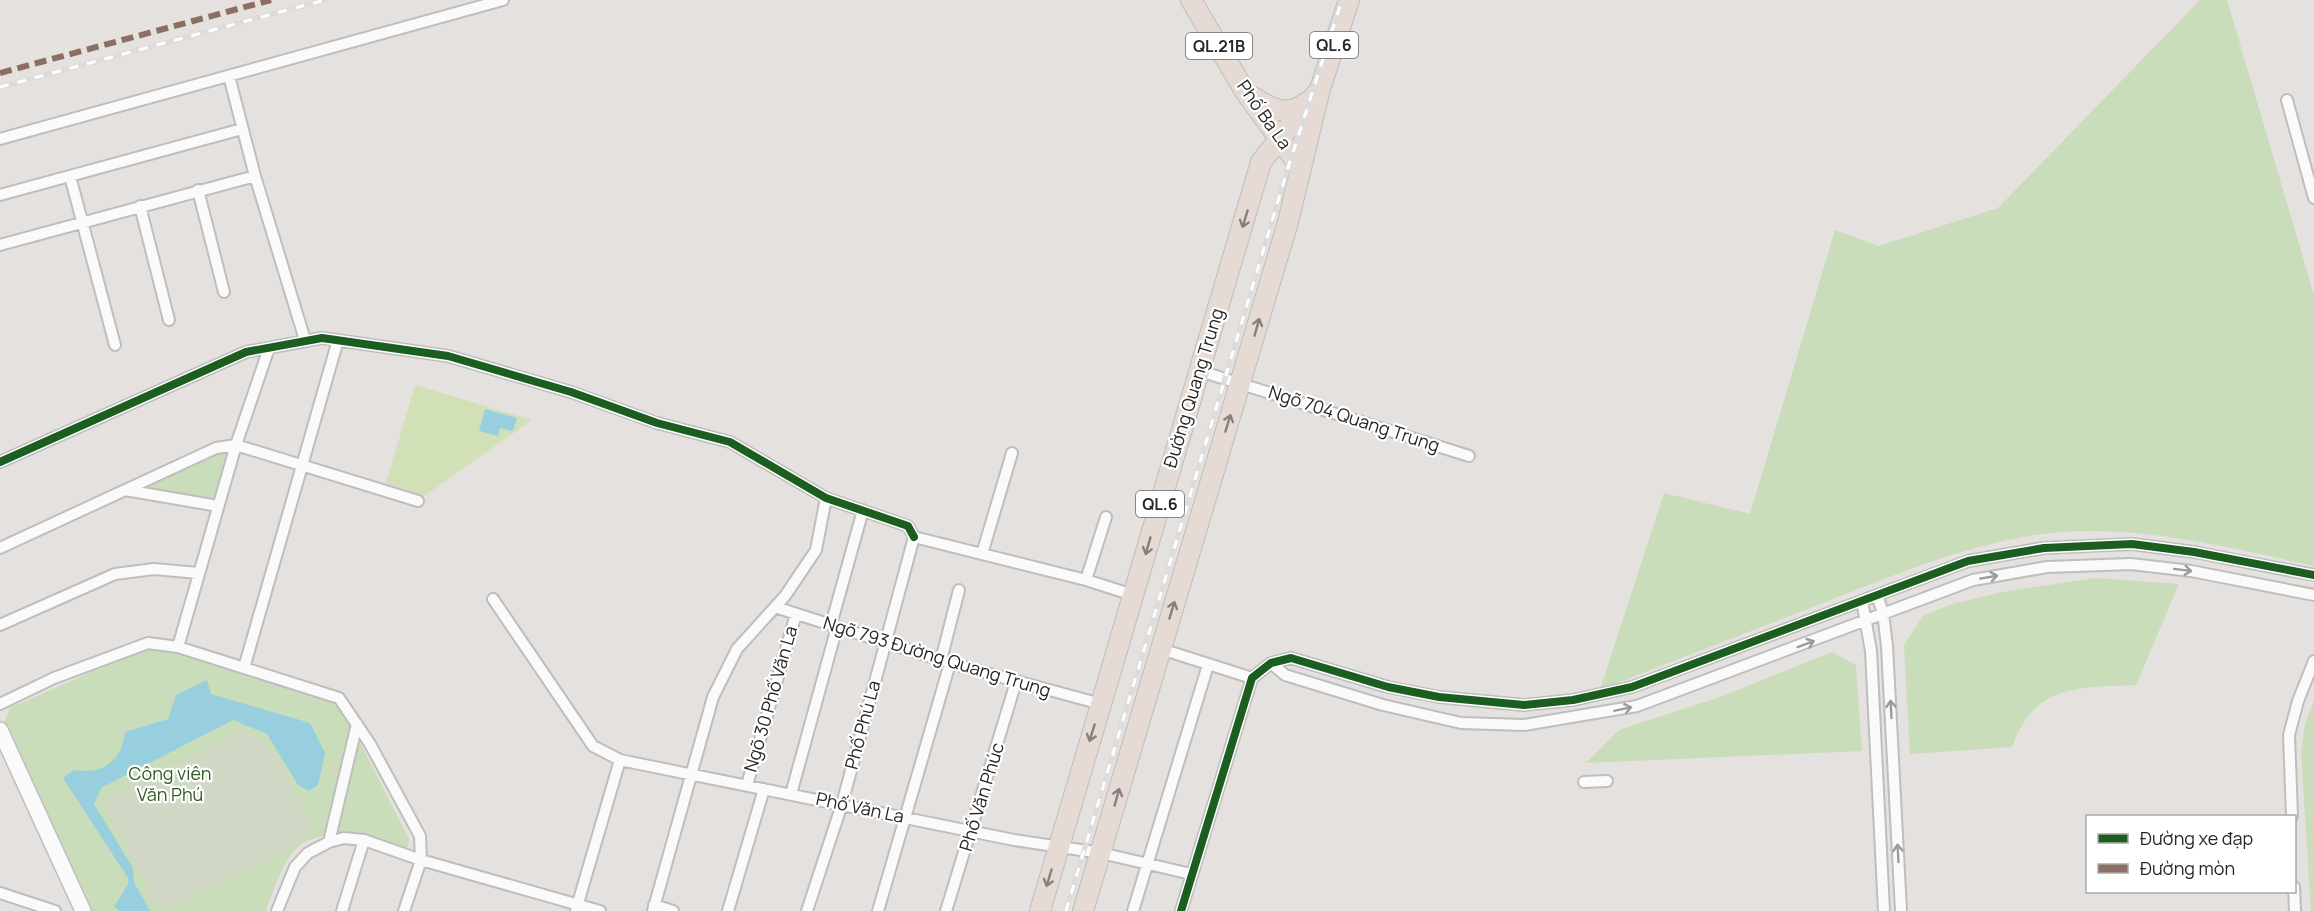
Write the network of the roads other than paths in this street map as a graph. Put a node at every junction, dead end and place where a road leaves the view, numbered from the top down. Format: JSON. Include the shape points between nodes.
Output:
{"nodes":[{"id":1,"x":503,"y":0,"type":"edge"},
{"id":2,"x":1191,"y":0,"type":"edge"},
{"id":3,"x":1349,"y":0,"type":"edge"},
{"id":4,"x":229,"y":76,"type":"junction"},
{"id":5,"x":1320,"y":89,"type":"junction"},
{"id":6,"x":1246,"y":93,"type":"junction"},
{"id":7,"x":2287,"y":100,"type":"dead end"},
{"id":8,"x":242,"y":129,"type":"junction"},
{"id":9,"x":0,"y":139,"type":"edge"},
{"id":10,"x":1280,"y":139,"type":"junction"},
{"id":11,"x":1261,"y":162,"type":"junction"},
{"id":12,"x":1300,"y":168,"type":"junction"},
{"id":13,"x":70,"y":176,"type":"junction"},
{"id":14,"x":255,"y":176,"type":"junction"},
{"id":15,"x":198,"y":190,"type":"junction"},
{"id":16,"x":0,"y":195,"type":"edge"},
{"id":17,"x":2314,"y":198,"type":"edge"},
{"id":18,"x":140,"y":206,"type":"junction"},
{"id":19,"x":80,"y":223,"type":"junction"},
{"id":20,"x":0,"y":245,"type":"edge"},
{"id":21,"x":224,"y":292,"type":"dead end"},
{"id":22,"x":169,"y":320,"type":"dead end"},
{"id":23,"x":305,"y":340,"type":"junction"},
{"id":24,"x":338,"y":340,"type":"junction"},
{"id":25,"x":115,"y":345,"type":"dead end"},
{"id":26,"x":268,"y":348,"type":"junction"},
{"id":27,"x":1200,"y":371,"type":"junction"},
{"id":28,"x":1240,"y":383,"type":"junction"},
{"id":29,"x":236,"y":445,"type":"junction"},
{"id":30,"x":1012,"y":453,"type":"dead end"},
{"id":31,"x":1469,"y":456,"type":"dead end"},
{"id":32,"x":0,"y":462,"type":"edge"},
{"id":33,"x":300,"y":464,"type":"junction"},
{"id":34,"x":125,"y":490,"type":"junction"},
{"id":35,"x":826,"y":498,"type":"junction"},
{"id":36,"x":418,"y":501,"type":"dead end"},
{"id":37,"x":218,"y":506,"type":"junction"},
{"id":38,"x":863,"y":510,"type":"junction"},
{"id":39,"x":1106,"y":517,"type":"dead end"},
{"id":40,"x":914,"y":537,"type":"junction"},
{"id":41,"x":0,"y":548,"type":"edge"},
{"id":42,"x":982,"y":555,"type":"junction"},
{"id":43,"x":198,"y":573,"type":"junction"},
{"id":44,"x":2314,"y":575,"type":"edge"},
{"id":45,"x":1086,"y":580,"type":"junction"},
{"id":46,"x":958,"y":590,"type":"dead end"},
{"id":47,"x":1133,"y":595,"type":"junction"},
{"id":48,"x":1877,"y":595,"type":"junction"},
{"id":49,"x":2314,"y":595,"type":"edge"},
{"id":50,"x":493,"y":599,"type":"dead end"},
{"id":51,"x":1862,"y":601,"type":"junction"},
{"id":52,"x":775,"y":607,"type":"junction"},
{"id":53,"x":1883,"y":613,"type":"junction"},
{"id":54,"x":795,"y":614,"type":"junction"},
{"id":55,"x":1867,"y":620,"type":"junction"},
{"id":56,"x":0,"y":625,"type":"edge"},
{"id":57,"x":834,"y":626,"type":"junction"},
{"id":58,"x":885,"y":643,"type":"junction"},
{"id":59,"x":178,"y":647,"type":"junction"},
{"id":60,"x":1161,"y":649,"type":"junction"},
{"id":61,"x":2314,"y":661,"type":"edge"},
{"id":62,"x":946,"y":662,"type":"junction"},
{"id":63,"x":1270,"y":663,"type":"junction"},
{"id":64,"x":1208,"y":665,"type":"junction"},
{"id":65,"x":244,"y":668,"type":"junction"},
{"id":66,"x":1252,"y":678,"type":"junction"},
{"id":67,"x":1016,"y":682,"type":"junction"},
{"id":68,"x":0,"y":704,"type":"edge"},
{"id":69,"x":1101,"y":704,"type":"junction"},
{"id":70,"x":357,"y":724,"type":"junction"},
{"id":71,"x":0,"y":730,"type":"edge"},
{"id":72,"x":620,"y":760,"type":"junction"},
{"id":73,"x":693,"y":774,"type":"junction"},
{"id":74,"x":1607,"y":781,"type":"dead end"},
{"id":75,"x":1584,"y":782,"type":"dead end"},
{"id":76,"x":747,"y":785,"type":"junction"},
{"id":77,"x":764,"y":789,"type":"junction"},
{"id":78,"x":791,"y":794,"type":"junction"},
{"id":79,"x":842,"y":804,"type":"junction"},
{"id":80,"x":2292,"y":815,"type":"edge"},
{"id":81,"x":907,"y":818,"type":"junction"},
{"id":82,"x":972,"y":831,"type":"junction"},
{"id":83,"x":364,"y":840,"type":"junction"},
{"id":84,"x":329,"y":842,"type":"junction"},
{"id":85,"x":1059,"y":846,"type":"junction"},
{"id":86,"x":1101,"y":854,"type":"junction"},
{"id":87,"x":421,"y":860,"type":"junction"},
{"id":88,"x":1146,"y":865,"type":"junction"},
{"id":89,"x":1191,"y":874,"type":"junction"},
{"id":90,"x":0,"y":893,"type":"edge"},
{"id":91,"x":2295,"y":893,"type":"edge"},
{"id":92,"x":577,"y":908,"type":"edge"},
{"id":93,"x":653,"y":908,"type":"edge"},
{"id":94,"x":55,"y":911,"type":"edge"},
{"id":95,"x":83,"y":911,"type":"edge"},
{"id":96,"x":278,"y":911,"type":"edge"},
{"id":97,"x":342,"y":911,"type":"edge"},
{"id":98,"x":404,"y":911,"type":"edge"},
{"id":99,"x":600,"y":911,"type":"edge"},
{"id":100,"x":673,"y":911,"type":"edge"},
{"id":101,"x":728,"y":911,"type":"edge"},
{"id":102,"x":809,"y":911,"type":"edge"},
{"id":103,"x":878,"y":911,"type":"edge"},
{"id":104,"x":946,"y":911,"type":"edge"},
{"id":105,"x":1040,"y":911,"type":"edge"},
{"id":106,"x":1083,"y":911,"type":"edge"},
{"id":107,"x":1133,"y":911,"type":"edge"},
{"id":108,"x":1181,"y":911,"type":"edge"},
{"id":109,"x":1884,"y":911,"type":"edge"},
{"id":110,"x":1901,"y":911,"type":"edge"},
{"id":111,"x":2295,"y":911,"type":"edge"}],
"edges":[{"from":1,"to":4,"type":"street"},
{"from":2,"to":6,"type":"highway","name":"Phố Ba La","number":"QL.21B"},
{"from":3,"to":5,"type":"highway","name":"Đường Quang Trung","number":"QL.6","via":[[1334,19]]},
{"from":4,"to":8,"type":"street"},
{"from":4,"to":9,"type":"street"},
{"from":5,"to":6,"type":"highway","via":[[1296,110],[1289,111],[1268,107]]},
{"from":5,"to":10,"type":"highway","name":"Đường Quang Trung","number":"QL.6"},
{"from":5,"to":12,"type":"highway","name":"Đường Quang Trung","number":"QL.6"},
{"from":6,"to":10,"type":"highway","name":"Phố Ba La","number":"QL.21B"},
{"from":6,"to":11,"type":"highway","via":[[1260,124]]},
{"from":7,"to":17,"type":"street"},
{"from":8,"to":13,"type":"street"},
{"from":8,"to":14,"type":"street"},
{"from":10,"to":11,"type":"highway","name":"Đường Quang Trung","number":"QL.6"},
{"from":10,"to":12,"type":"highway","name":"Phố Ba La","number":"QL.21B"},
{"from":11,"to":27,"type":"highway","name":"Đường Quang Trung","number":"QL.6","one_way":true},
{"from":28,"to":12,"type":"highway","name":"Đường Quang Trung","number":"QL.6","one_way":true},
{"from":13,"to":16,"type":"street"},
{"from":13,"to":19,"type":"street"},
{"from":14,"to":15,"type":"street"},
{"from":14,"to":23,"type":"street"},
{"from":15,"to":18,"type":"street"},
{"from":15,"to":21,"type":"street"},
{"from":18,"to":19,"type":"street"},
{"from":18,"to":22,"type":"street"},
{"from":19,"to":20,"type":"street"},
{"from":19,"to":25,"type":"street"},
{"from":23,"to":24,"type":"street"},
{"from":23,"to":26,"type":"street"},
{"from":24,"to":33,"type":"street"},
{"from":24,"to":35,"type":"street","via":[[448,356],[571,392],[657,423],[730,442]]},
{"from":26,"to":29,"type":"street"},
{"from":26,"to":32,"type":"street","via":[[246,352]]},
{"from":27,"to":28,"type":"street","name":"Ngõ 704 Quang Trung"},
{"from":27,"to":47,"type":"highway","name":"Đường Quang Trung","number":"QL.6","one_way":true},
{"from":28,"to":31,"type":"street","name":"Ngõ 704 Quang Trung"},
{"from":60,"to":28,"type":"highway","name":"Đường Quang Trung","number":"QL.6","one_way":true},
{"from":29,"to":33,"type":"street"},
{"from":29,"to":34,"type":"street","via":[[216,448]]},
{"from":29,"to":37,"type":"street"},
{"from":30,"to":42,"type":"street"},
{"from":33,"to":36,"type":"street"},
{"from":33,"to":65,"type":"street"},
{"from":34,"to":37,"type":"street"},
{"from":34,"to":41,"type":"street"},
{"from":35,"to":38,"type":"street"},
{"from":35,"to":52,"type":"street","via":[[816,550]]},
{"from":37,"to":43,"type":"street"},
{"from":38,"to":40,"type":"street","via":[[908,526]]},
{"from":38,"to":57,"type":"street"},
{"from":39,"to":45,"type":"street"},
{"from":40,"to":42,"type":"street"},
{"from":40,"to":58,"type":"street","name":"Phố Phú La"},
{"from":42,"to":45,"type":"street"},
{"from":43,"to":56,"type":"street","via":[[154,569],[115,574]]},
{"from":43,"to":59,"type":"street"},
{"from":44,"to":48,"type":"street","via":[[2132,544],[2044,548],[1968,561]]},
{"from":45,"to":47,"type":"street"},
{"from":46,"to":62,"type":"street"},
{"from":47,"to":69,"type":"highway","name":"Đường Quang Trung","number":"QL.6"},
{"from":48,"to":51,"type":"street"},
{"from":48,"to":53,"type":"street"},
{"from":53,"to":49,"type":"street","one_way":true,"via":[[1973,580],[2046,567],[2131,564],[2191,571]]},
{"from":50,"to":72,"type":"street","name":"Phố Văn La","via":[[593,746]]},
{"from":51,"to":55,"type":"street"},
{"from":51,"to":63,"type":"street","via":[[1632,687],[1573,700],[1524,705],[1465,700],[1388,687],[1291,658]]},
{"from":52,"to":54,"type":"street","name":"Ngõ 793 Đường Quang Trung"},
{"from":52,"to":73,"type":"street","via":[[737,649],[712,698]]},
{"from":53,"to":55,"type":"street"},
{"from":110,"to":53,"type":"street","one_way":true},
{"from":54,"to":57,"type":"street","name":"Ngõ 793 Đường Quang Trung"},
{"from":54,"to":76,"type":"street","name":"Ngõ 30 Phố Văn La"},
{"from":63,"to":55,"type":"street","one_way":true,"via":[[1286,675],[1383,705],[1461,723],[1524,725],[1637,706]]},
{"from":55,"to":109,"type":"street"},
{"from":57,"to":58,"type":"street","name":"Ngõ 793 Đường Quang Trung"},
{"from":57,"to":78,"type":"street"},
{"from":58,"to":62,"type":"street","name":"Ngõ 793 Đường Quang Trung"},
{"from":58,"to":79,"type":"street","name":"Phố Phú La"},
{"from":59,"to":65,"type":"street"},
{"from":59,"to":68,"type":"street","via":[[148,643],[54,678]]},
{"from":60,"to":64,"type":"street"},
{"from":86,"to":60,"type":"highway","name":"Đường Quang Trung","number":"QL.6","one_way":true},
{"from":61,"to":80,"type":"street","via":[[2289,735]]},
{"from":62,"to":67,"type":"street","name":"Ngõ 793 Đường Quang Trung"},
{"from":62,"to":81,"type":"street"},
{"from":63,"to":66,"type":"street"},
{"from":64,"to":66,"type":"street"},
{"from":64,"to":88,"type":"street"},
{"from":65,"to":70,"type":"street","via":[[339,698]]},
{"from":66,"to":89,"type":"street"},
{"from":67,"to":69,"type":"street","name":"Ngõ 793 Đường Quang Trung"},
{"from":67,"to":82,"type":"street","name":"Phố Văn Phúc"},
{"from":69,"to":85,"type":"highway","name":"Đường Quang Trung","number":"QL.6","one_way":true},
{"from":70,"to":84,"type":"street"},
{"from":70,"to":87,"type":"street","via":[[420,836]]},
{"from":71,"to":95,"type":"street"},
{"from":72,"to":73,"type":"street","name":"Phố Văn La"},
{"from":72,"to":92,"type":"street"},
{"from":73,"to":76,"type":"street","name":"Phố Văn La"},
{"from":73,"to":93,"type":"street"},
{"from":74,"to":75,"type":"street"},
{"from":76,"to":77,"type":"street","name":"Phố Văn La"},
{"from":77,"to":78,"type":"street","name":"Phố Văn La"},
{"from":77,"to":101,"type":"street"},
{"from":78,"to":79,"type":"street","name":"Phố Văn La"},
{"from":79,"to":81,"type":"street","name":"Phố Văn La"},
{"from":79,"to":102,"type":"street","name":"Phố Phú La"},
{"from":81,"to":82,"type":"street","name":"Phố Văn La"},
{"from":81,"to":103,"type":"street"},
{"from":82,"to":85,"type":"street","name":"Phố Văn La"},
{"from":82,"to":104,"type":"street","name":"Phố Văn Phúc"},
{"from":83,"to":84,"type":"street","via":[[344,838]]},
{"from":83,"to":87,"type":"street"},
{"from":83,"to":97,"type":"street"},
{"from":84,"to":96,"type":"street","via":[[308,853],[295,867]]},
{"from":85,"to":86,"type":"street","name":"Phố Văn La"},
{"from":85,"to":105,"type":"highway","name":"Đường Quang Trung","number":"QL.6","one_way":true},
{"from":86,"to":88,"type":"street","name":"Phố Văn La"},
{"from":86,"to":106,"type":"highway","name":"Đường Quang Trung","number":"QL.6"},
{"from":87,"to":92,"type":"street"},
{"from":87,"to":98,"type":"street"},
{"from":88,"to":89,"type":"street","name":"Phố Văn La"},
{"from":88,"to":107,"type":"street"},
{"from":89,"to":108,"type":"street"},
{"from":90,"to":94,"type":"street"},
{"from":91,"to":111,"type":"street"},
{"from":92,"to":99,"type":"street"},
{"from":93,"to":100,"type":"street"}]}
